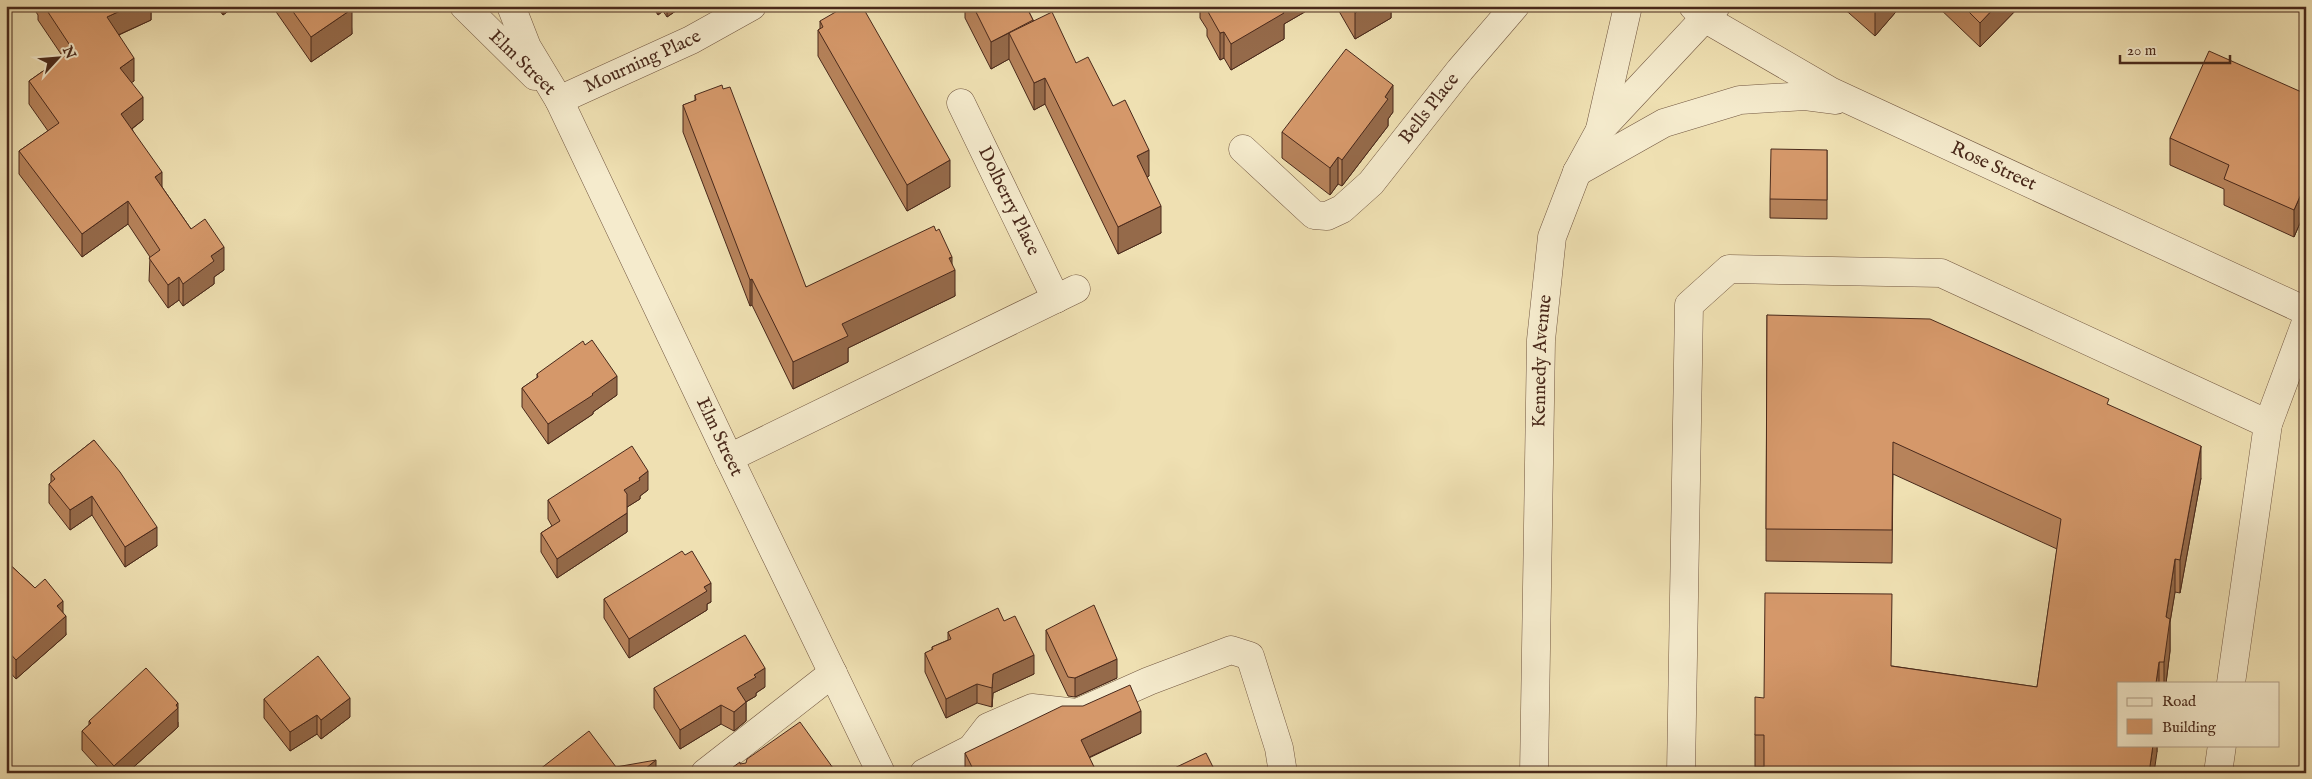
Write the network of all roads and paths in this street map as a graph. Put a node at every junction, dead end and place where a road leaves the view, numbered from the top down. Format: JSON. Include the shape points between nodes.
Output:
{"nodes":[{"id":1,"x":464,"y":6,"type":"edge"},
{"id":2,"x":511,"y":6,"type":"edge"},
{"id":3,"x":752,"y":6,"type":"edge"},
{"id":4,"x":1515,"y":6,"type":"edge"},
{"id":5,"x":1628,"y":6,"type":"edge"},
{"id":6,"x":1704,"y":10,"type":"edge"},
{"id":7,"x":559,"y":100,"type":"junction"},
{"id":8,"x":961,"y":103,"type":"dead end"},
{"id":9,"x":1855,"y":103,"type":"junction"},
{"id":10,"x":1600,"y":130,"type":"junction"},
{"id":11,"x":1243,"y":148,"type":"dead end"},
{"id":12,"x":1577,"y":172,"type":"junction"},
{"id":13,"x":2306,"y":311,"type":"edge"},
{"id":14,"x":2306,"y":322,"type":"edge"},
{"id":15,"x":2268,"y":424,"type":"junction"},
{"id":16,"x":729,"y":458,"type":"junction"},
{"id":17,"x":833,"y":673,"type":"junction"},
{"id":18,"x":2231,"y":682,"type":"edge"},
{"id":19,"x":2222,"y":746,"type":"edge"},
{"id":20,"x":705,"y":773,"type":"edge"},
{"id":21,"x":881,"y":773,"type":"edge"},
{"id":22,"x":924,"y":773,"type":"edge"},
{"id":23,"x":1283,"y":773,"type":"edge"},
{"id":24,"x":1534,"y":773,"type":"edge"},
{"id":25,"x":1681,"y":773,"type":"edge"},
{"id":26,"x":2218,"y":773,"type":"edge"}],
"edges":[{"from":1,"to":7,"type":"street","name":"Elm Street"},
{"from":2,"to":7,"type":"street","name":"Elm Street","via":[[527,47]]},
{"from":3,"to":7,"type":"street","name":"Mourning Place","via":[[691,40]]},
{"from":4,"to":11,"type":"street","name":"Bells Place","via":[[1371,183],[1342,210],[1327,216],[1314,215]]},
{"from":5,"to":10,"type":"street"},
{"from":6,"to":9,"type":"street","name":"Rose Street","via":[[1832,92]]},
{"from":6,"to":10,"type":"street","name":"Kennedy Avenue"},
{"from":7,"to":16,"type":"street","name":"Elm Street"},
{"from":8,"to":16,"type":"street","name":"Dolberry Place","via":[[1066,294]]},
{"from":9,"to":12,"type":"street","via":[[1805,96],[1740,100],[1664,122]]},
{"from":9,"to":13,"type":"street","name":"Rose Street"},
{"from":10,"to":12,"type":"street","name":"Kennedy Avenue"},
{"from":12,"to":24,"type":"street","name":"Kennedy Avenue","via":[[1552,237],[1541,340]]},
{"from":14,"to":15,"type":"street"},
{"from":15,"to":18,"type":"street"},
{"from":15,"to":25,"type":"street","via":[[1941,273],[1729,269],[1689,305]]},
{"from":16,"to":17,"type":"street","name":"Elm Street"},
{"from":17,"to":20,"type":"street"},
{"from":17,"to":21,"type":"street","name":"Elm Street"},
{"from":19,"to":26,"type":"street"},
{"from":22,"to":23,"type":"street","via":[[971,749],[988,727],[1032,708],[1077,713],[1231,650],[1250,656],[1280,748]]}]}
